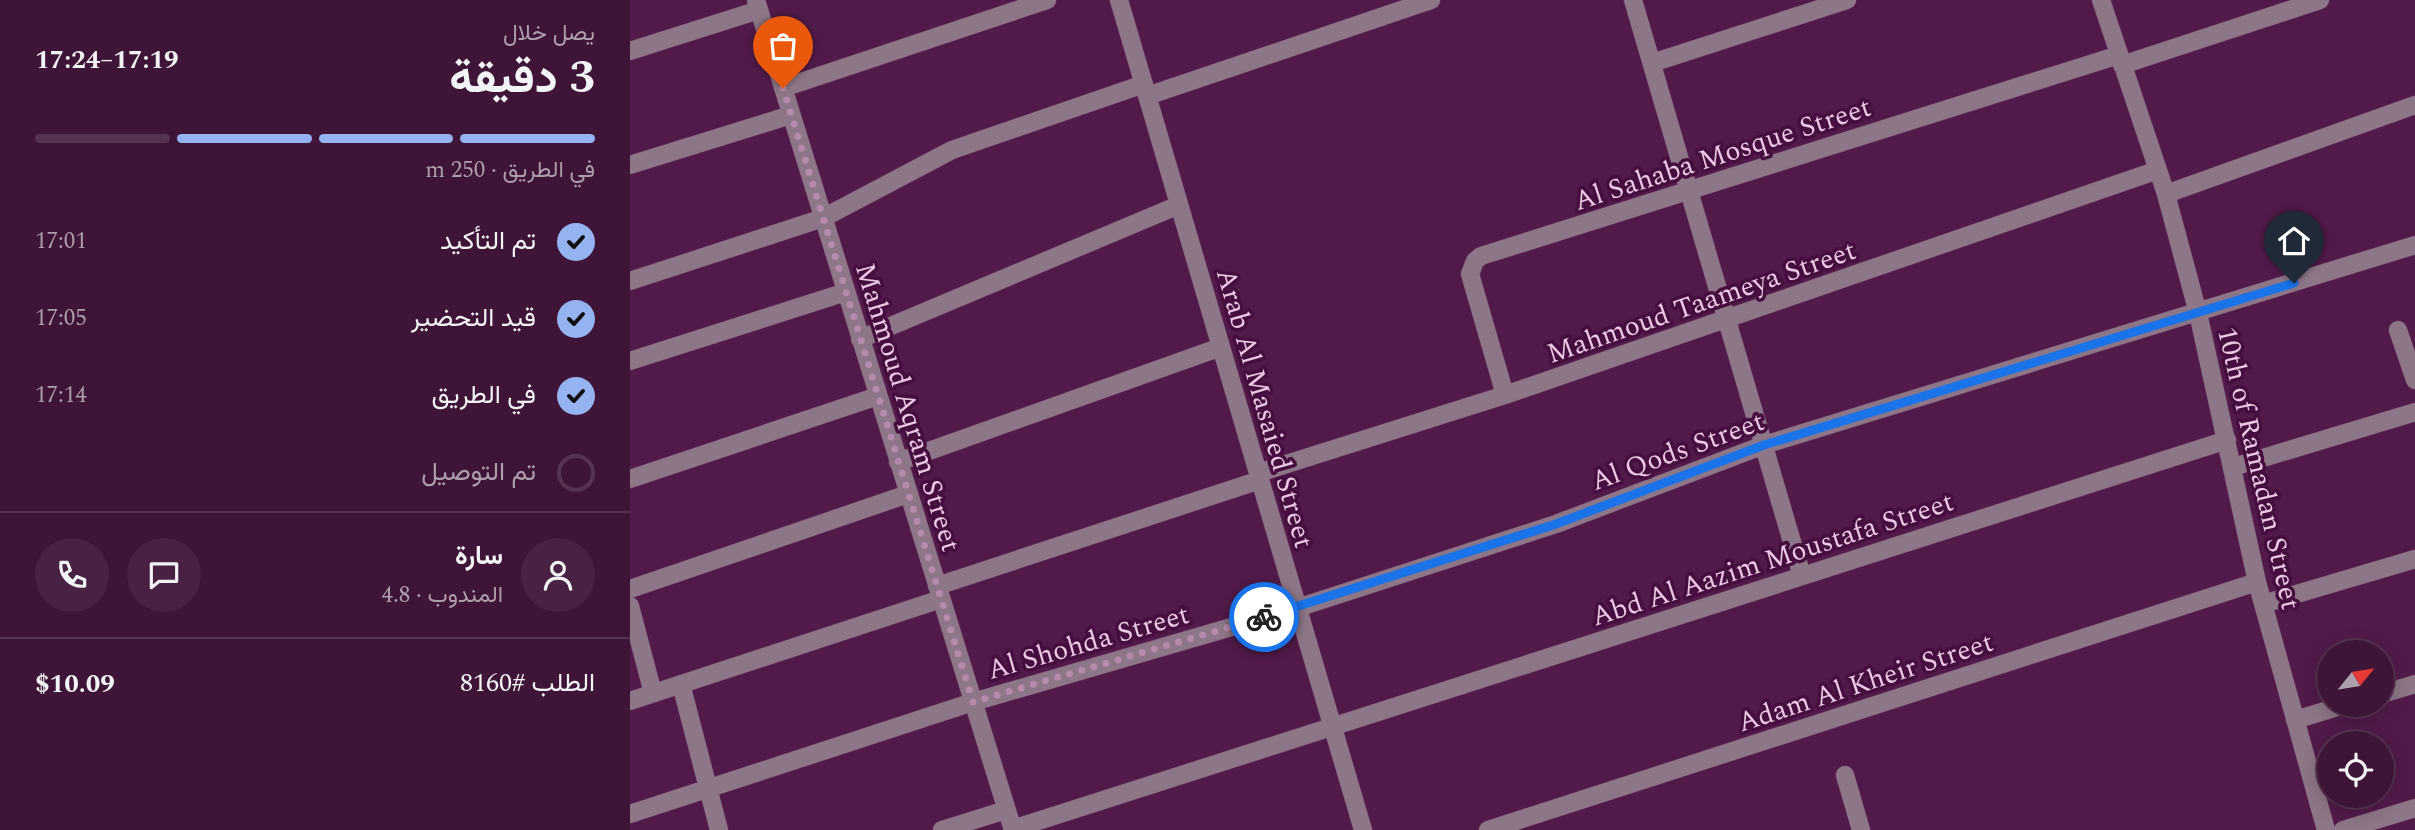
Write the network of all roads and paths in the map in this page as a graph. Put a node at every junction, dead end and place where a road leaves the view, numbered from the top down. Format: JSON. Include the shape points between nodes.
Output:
{"nodes":[{"id":1,"x":1047,"y":0,"type":"edge"},
{"id":2,"x":1119,"y":0,"type":"edge"},
{"id":3,"x":1431,"y":0,"type":"edge"},
{"id":4,"x":1633,"y":0,"type":"edge"},
{"id":5,"x":1847,"y":0,"type":"edge"},
{"id":6,"x":2101,"y":0,"type":"edge"},
{"id":7,"x":2320,"y":0,"type":"edge"},
{"id":8,"x":1406,"y":4,"type":"edge"},
{"id":9,"x":757,"y":5,"type":"edge"},
{"id":10,"x":630,"y":51,"type":"edge"},
{"id":11,"x":2121,"y":60,"type":"junction"},
{"id":12,"x":1652,"y":63,"type":"junction"},
{"id":13,"x":783,"y":88,"type":"junction"},
{"id":14,"x":1146,"y":90,"type":"junction"},
{"id":15,"x":2415,"y":105,"type":"edge"},
{"id":16,"x":791,"y":115,"type":"junction"},
{"id":17,"x":630,"y":165,"type":"edge"},
{"id":18,"x":2158,"y":170,"type":"junction"},
{"id":19,"x":1689,"y":191,"type":"junction"},
{"id":20,"x":2166,"y":194,"type":"junction"},
{"id":21,"x":1179,"y":205,"type":"junction"},
{"id":22,"x":823,"y":218,"type":"junction"},
{"id":23,"x":2415,"y":245,"type":"edge"},
{"id":24,"x":630,"y":281,"type":"edge"},
{"id":25,"x":846,"y":292,"type":"junction"},
{"id":26,"x":2198,"y":313,"type":"junction"},
{"id":27,"x":1727,"y":320,"type":"junction"},
{"id":28,"x":2398,"y":330,"type":"dead end"},
{"id":29,"x":860,"y":339,"type":"junction"},
{"id":30,"x":1221,"y":347,"type":"junction"},
{"id":31,"x":630,"y":361,"type":"edge"},
{"id":32,"x":2415,"y":380,"type":"edge"},
{"id":33,"x":1505,"y":395,"type":"junction"},
{"id":34,"x":878,"y":396,"type":"junction"},
{"id":35,"x":2415,"y":412,"type":"edge"},
{"id":36,"x":2227,"y":440,"type":"junction"},
{"id":37,"x":1764,"y":445,"type":"junction"},
{"id":38,"x":898,"y":462,"type":"junction"},
{"id":39,"x":2233,"y":467,"type":"junction"},
{"id":40,"x":1259,"y":476,"type":"junction"},
{"id":41,"x":630,"y":479,"type":"edge"},
{"id":42,"x":908,"y":494,"type":"junction"},
{"id":43,"x":2415,"y":559,"type":"edge"},
{"id":44,"x":1802,"y":576,"type":"junction"},
{"id":45,"x":2257,"y":582,"type":"junction"},
{"id":46,"x":630,"y":589,"type":"edge"},
{"id":47,"x":939,"y":592,"type":"junction"},
{"id":48,"x":2263,"y":604,"type":"junction"},
{"id":49,"x":630,"y":606,"type":"edge"},
{"id":50,"x":1297,"y":608,"type":"junction"},
{"id":51,"x":681,"y":684,"type":"junction"},
{"id":52,"x":2415,"y":684,"type":"edge"},
{"id":53,"x":2394,"y":690,"type":"edge"},
{"id":54,"x":653,"y":693,"type":"junction"},
{"id":55,"x":630,"y":701,"type":"edge"},
{"id":56,"x":973,"y":702,"type":"junction"},
{"id":57,"x":2317,"y":713,"type":"edge"},
{"id":58,"x":2295,"y":720,"type":"junction"},
{"id":59,"x":1332,"y":726,"type":"junction"},
{"id":60,"x":1845,"y":775,"type":"dead end"},
{"id":61,"x":708,"y":789,"type":"junction"},
{"id":62,"x":2415,"y":808,"type":"edge"},
{"id":63,"x":1006,"y":810,"type":"junction"},
{"id":64,"x":630,"y":814,"type":"edge"},
{"id":65,"x":1013,"y":829,"type":"edge"},
{"id":66,"x":719,"y":830,"type":"edge"},
{"id":67,"x":942,"y":830,"type":"edge"},
{"id":68,"x":1363,"y":830,"type":"edge"},
{"id":69,"x":1488,"y":830,"type":"edge"},
{"id":70,"x":1861,"y":830,"type":"edge"},
{"id":71,"x":2326,"y":830,"type":"edge"},
{"id":72,"x":2343,"y":830,"type":"edge"}],
"edges":[{"from":1,"to":13,"type":"street"},
{"from":2,"to":14,"type":"street","name":"Arab Al Masaied Street"},
{"from":3,"to":8,"type":"street"},
{"from":4,"to":12,"type":"street"},
{"from":5,"to":12,"type":"street"},
{"from":6,"to":11,"type":"street","name":"10th of Ramadan Street"},
{"from":7,"to":11,"type":"street","name":"Al Sahaba Mosque Street"},
{"from":8,"to":14,"type":"street"},
{"from":9,"to":10,"type":"street"},
{"from":9,"to":13,"type":"street","name":"Mahmoud Aqram Street"},
{"from":11,"to":18,"type":"street","name":"10th of Ramadan Street"},
{"from":11,"to":19,"type":"street","name":"Al Sahaba Mosque Street"},
{"from":12,"to":19,"type":"street"},
{"from":13,"to":16,"type":"street","name":"Mahmoud Aqram Street"},
{"from":14,"to":21,"type":"street","name":"Arab Al Masaied Street"},
{"from":14,"to":22,"type":"street","via":[[951,150]]},
{"from":15,"to":20,"type":"street"},
{"from":16,"to":17,"type":"street"},
{"from":16,"to":22,"type":"street","name":"Mahmoud Aqram Street"},
{"from":18,"to":20,"type":"street","name":"10th of Ramadan Street"},
{"from":18,"to":27,"type":"street","name":"Mahmoud Taameya Street"},
{"from":19,"to":27,"type":"street"},
{"from":19,"to":33,"type":"street","name":"Al Sahaba Mosque Street","via":[[1475,261],[1470,275]]},
{"from":20,"to":26,"type":"street","name":"10th of Ramadan Street"},
{"from":21,"to":29,"type":"street"},
{"from":21,"to":30,"type":"street","name":"Arab Al Masaied Street"},
{"from":22,"to":24,"type":"street"},
{"from":22,"to":25,"type":"street","name":"Mahmoud Aqram Street"},
{"from":23,"to":26,"type":"street","name":"Al Qods Street"},
{"from":25,"to":29,"type":"street","name":"Mahmoud Aqram Street"},
{"from":25,"to":31,"type":"street"},
{"from":26,"to":36,"type":"street","name":"10th of Ramadan Street"},
{"from":26,"to":37,"type":"street","name":"Al Qods Street"},
{"from":27,"to":33,"type":"street","name":"Mahmoud Taameya Street"},
{"from":27,"to":37,"type":"street"},
{"from":28,"to":32,"type":"street"},
{"from":29,"to":34,"type":"street","name":"Mahmoud Aqram Street"},
{"from":30,"to":38,"type":"street"},
{"from":30,"to":40,"type":"street","name":"Arab Al Masaied Street"},
{"from":33,"to":40,"type":"street","name":"Mahmoud Taameya Street"},
{"from":34,"to":38,"type":"street","name":"Mahmoud Aqram Street"},
{"from":34,"to":41,"type":"street"},
{"from":35,"to":39,"type":"street"},
{"from":36,"to":39,"type":"street","name":"10th of Ramadan Street"},
{"from":36,"to":44,"type":"street","name":"Abd Al Aazim Moustafa Street"},
{"from":37,"to":44,"type":"street"},
{"from":37,"to":50,"type":"street","name":"Al Qods Street","via":[[1556,524]]},
{"from":38,"to":42,"type":"street","name":"Mahmoud Aqram Street"},
{"from":39,"to":45,"type":"street","name":"10th of Ramadan Street"},
{"from":40,"to":47,"type":"street","name":"Mahmoud Taameya Street"},
{"from":40,"to":50,"type":"street","name":"Arab Al Masaied Street"},
{"from":42,"to":46,"type":"street"},
{"from":42,"to":47,"type":"street","name":"Mahmoud Aqram Street"},
{"from":43,"to":48,"type":"street"},
{"from":44,"to":59,"type":"street","name":"Abd Al Aazim Moustafa Street"},
{"from":45,"to":48,"type":"street","name":"10th of Ramadan Street"},
{"from":45,"to":69,"type":"street","name":"Adam Al Kheir Street"},
{"from":47,"to":51,"type":"street","name":"Mahmoud Taameya Street"},
{"from":47,"to":56,"type":"street","name":"Mahmoud Aqram Street"},
{"from":48,"to":58,"type":"street","name":"10th of Ramadan Street"},
{"from":49,"to":54,"type":"street"},
{"from":50,"to":56,"type":"street","name":"Al Shohda Street"},
{"from":50,"to":59,"type":"street","name":"Arab Al Masaied Street"},
{"from":51,"to":54,"type":"street","name":"Mahmoud Taameya Street"},
{"from":51,"to":61,"type":"street"},
{"from":52,"to":53,"type":"street"},
{"from":54,"to":55,"type":"street","name":"Mahmoud Taameya Street"},
{"from":56,"to":61,"type":"street","name":"Al Shohda Street"},
{"from":56,"to":63,"type":"street","name":"Mahmoud Aqram Street"},
{"from":57,"to":58,"type":"street"},
{"from":58,"to":71,"type":"street","name":"10th of Ramadan Street"},
{"from":59,"to":65,"type":"street","name":"Abd Al Aazim Moustafa Street"},
{"from":59,"to":68,"type":"street","name":"Arab Al Masaied Street"},
{"from":60,"to":70,"type":"street"},
{"from":61,"to":64,"type":"street","name":"Al Shohda Street"},
{"from":61,"to":66,"type":"street"},
{"from":62,"to":72,"type":"street"},
{"from":63,"to":65,"type":"street","name":"Mahmoud Aqram Street"},
{"from":63,"to":67,"type":"street"}]}
